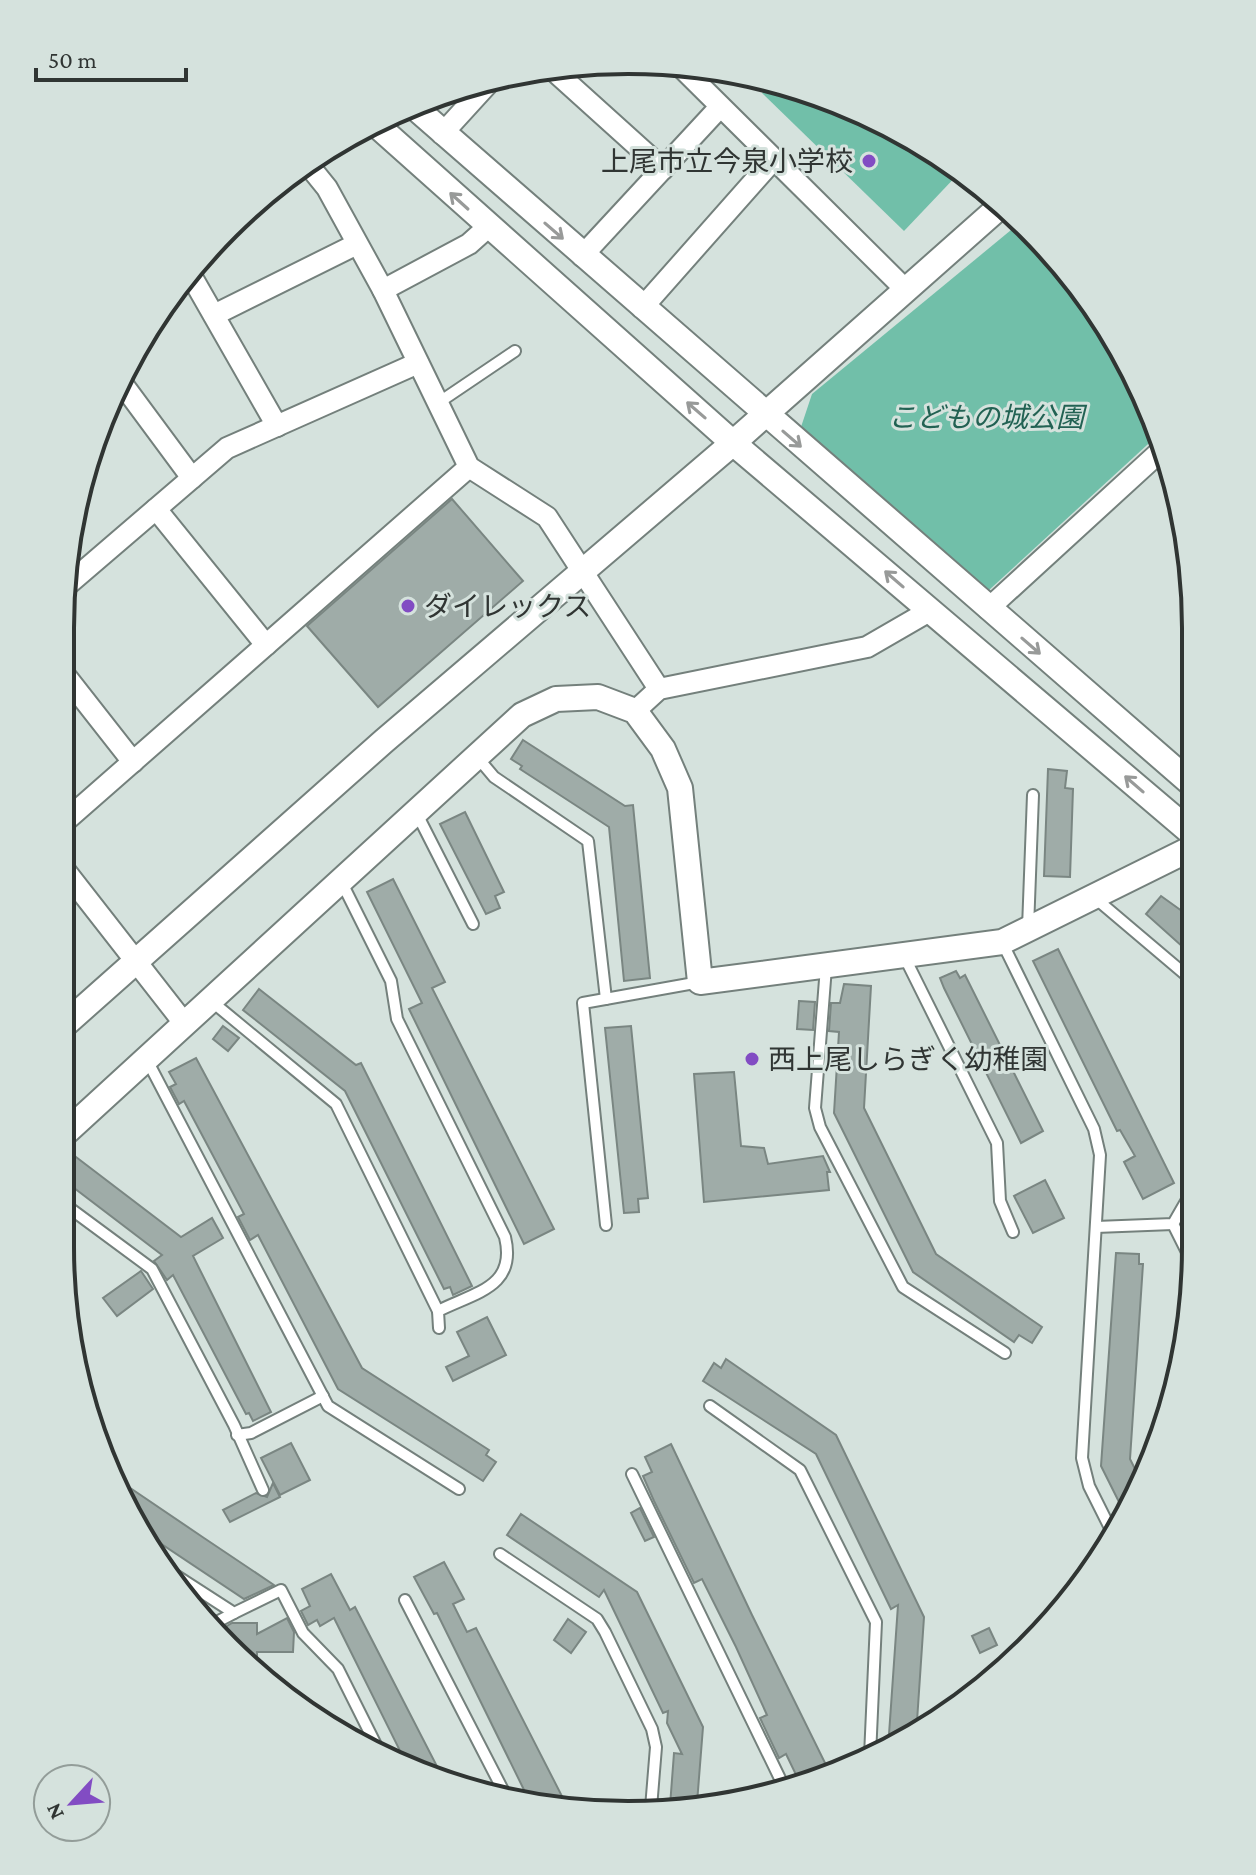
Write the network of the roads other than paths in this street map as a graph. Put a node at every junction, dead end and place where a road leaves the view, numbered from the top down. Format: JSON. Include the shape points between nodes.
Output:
{"nodes":[{"id":1,"x":562,"y":78,"type":"edge"},
{"id":2,"x":691,"y":78,"type":"edge"},
{"id":3,"x":477,"y":95,"type":"edge"},
{"id":4,"x":719,"y":108,"type":"junction"},
{"id":5,"x":421,"y":114,"type":"edge"},
{"id":6,"x":383,"y":131,"type":"edge"},
{"id":7,"x":442,"y":134,"type":"junction"},
{"id":8,"x":773,"y":160,"type":"junction"},
{"id":9,"x":663,"y":169,"type":"junction"},
{"id":10,"x":314,"y":172,"type":"edge"},
{"id":11,"x":994,"y":212,"type":"edge"},
{"id":12,"x":488,"y":227,"type":"junction"},
{"id":13,"x":357,"y":244,"type":"junction"},
{"id":14,"x":582,"y":256,"type":"junction"},
{"id":15,"x":195,"y":282,"type":"edge"},
{"id":16,"x":383,"y":290,"type":"junction"},
{"id":17,"x":906,"y":290,"type":"junction"},
{"id":18,"x":642,"y":308,"type":"junction"},
{"id":19,"x":214,"y":315,"type":"junction"},
{"id":20,"x":515,"y":351,"type":"dead end"},
{"id":21,"x":418,"y":363,"type":"junction"},
{"id":22,"x":127,"y":391,"type":"edge"},
{"id":23,"x":438,"y":403,"type":"junction"},
{"id":24,"x":764,"y":415,"type":"junction"},
{"id":25,"x":277,"y":426,"type":"junction"},
{"id":26,"x":733,"y":443,"type":"junction"},
{"id":27,"x":1155,"y":456,"type":"edge"},
{"id":28,"x":469,"y":467,"type":"junction"},
{"id":29,"x":192,"y":478,"type":"junction"},
{"id":30,"x":156,"y":509,"type":"junction"},
{"id":31,"x":583,"y":571,"type":"junction"},
{"id":32,"x":77,"y":577,"type":"edge"},
{"id":33,"x":988,"y":609,"type":"junction"},
{"id":34,"x":931,"y":610,"type":"junction"},
{"id":35,"x":266,"y":645,"type":"junction"},
{"id":36,"x":74,"y":687,"type":"edge"},
{"id":37,"x":659,"y":689,"type":"junction"},
{"id":38,"x":635,"y":711,"type":"junction"},
{"id":39,"x":476,"y":756,"type":"junction"},
{"id":40,"x":133,"y":762,"type":"junction"},
{"id":41,"x":1182,"y":776,"type":"edge"},
{"id":42,"x":1033,"y":795,"type":"dead end"},
{"id":43,"x":416,"y":812,"type":"junction"},
{"id":44,"x":74,"y":813,"type":"edge"},
{"id":45,"x":1182,"y":825,"type":"edge"},
{"id":46,"x":1182,"y":853,"type":"edge"},
{"id":47,"x":341,"y":880,"type":"junction"},
{"id":48,"x":74,"y":882,"type":"edge"},
{"id":49,"x":1095,"y":898,"type":"junction"},
{"id":50,"x":473,"y":924,"type":"dead end"},
{"id":51,"x":1028,"y":930,"type":"junction"},
{"id":52,"x":1002,"y":942,"type":"junction"},
{"id":53,"x":904,"y":956,"type":"junction"},
{"id":54,"x":136,"y":960,"type":"junction"},
{"id":55,"x":826,"y":967,"type":"junction"},
{"id":56,"x":1182,"y":972,"type":"edge"},
{"id":57,"x":700,"y":982,"type":"junction"},
{"id":58,"x":606,"y":999,"type":"junction"},
{"id":59,"x":210,"y":1000,"type":"junction"},
{"id":60,"x":74,"y":1016,"type":"edge"},
{"id":61,"x":184,"y":1023,"type":"junction"},
{"id":62,"x":146,"y":1058,"type":"junction"},
{"id":63,"x":74,"y":1125,"type":"edge"},
{"id":64,"x":1182,"y":1208,"type":"edge"},
{"id":65,"x":74,"y":1211,"type":"edge"},
{"id":66,"x":1173,"y":1224,"type":"junction"},
{"id":67,"x":606,"y":1225,"type":"dead end"},
{"id":68,"x":1096,"y":1227,"type":"junction"},
{"id":69,"x":1013,"y":1232,"type":"dead end"},
{"id":70,"x":1182,"y":1242,"type":"edge"},
{"id":71,"x":438,"y":1311,"type":"junction"},
{"id":72,"x":439,"y":1328,"type":"dead end"},
{"id":73,"x":1005,"y":1353,"type":"dead end"},
{"id":74,"x":323,"y":1396,"type":"junction"},
{"id":75,"x":710,"y":1406,"type":"dead end"},
{"id":76,"x":237,"y":1435,"type":"junction"},
{"id":77,"x":632,"y":1474,"type":"dead end"},
{"id":78,"x":459,"y":1489,"type":"dead end"},
{"id":79,"x":263,"y":1490,"type":"dead end"},
{"id":80,"x":1108,"y":1524,"type":"edge"},
{"id":81,"x":500,"y":1554,"type":"dead end"},
{"id":82,"x":187,"y":1583,"type":"edge"},
{"id":83,"x":405,"y":1600,"type":"dead end"},
{"id":84,"x":234,"y":1613,"type":"junction"},
{"id":85,"x":219,"y":1621,"type":"edge"},
{"id":86,"x":373,"y":1739,"type":"edge"},
{"id":87,"x":870,"y":1745,"type":"edge"},
{"id":88,"x":780,"y":1779,"type":"edge"},
{"id":89,"x":501,"y":1786,"type":"edge"},
{"id":90,"x":652,"y":1800,"type":"edge"}],
"edges":[{"from":1,"to":9,"type":"street"},
{"from":2,"to":4,"type":"street"},
{"from":3,"to":7,"type":"street"},
{"from":4,"to":8,"type":"street"},
{"from":4,"to":9,"type":"street"},
{"from":5,"to":7,"type":"street"},
{"from":12,"to":6,"type":"street","one_way":true},
{"from":7,"to":14,"type":"street","one_way":true},
{"from":8,"to":17,"type":"street"},
{"from":8,"to":18,"type":"street"},
{"from":9,"to":14,"type":"street"},
{"from":10,"to":13,"type":"street"},
{"from":11,"to":17,"type":"street"},
{"from":12,"to":16,"type":"street","via":[[469,244]]},
{"from":26,"to":12,"type":"street","one_way":true},
{"from":13,"to":16,"type":"street"},
{"from":13,"to":19,"type":"street"},
{"from":14,"to":18,"type":"street"},
{"from":15,"to":19,"type":"street"},
{"from":16,"to":21,"type":"street"},
{"from":17,"to":24,"type":"street"},
{"from":18,"to":24,"type":"street"},
{"from":19,"to":25,"type":"street"},
{"from":20,"to":23,"type":"lane"},
{"from":21,"to":23,"type":"street"},
{"from":21,"to":25,"type":"street"},
{"from":22,"to":29,"type":"street"},
{"from":23,"to":28,"type":"street"},
{"from":24,"to":26,"type":"street"},
{"from":24,"to":33,"type":"street","one_way":true},
{"from":25,"to":29,"type":"street","via":[[227,448]]},
{"from":26,"to":31,"type":"street"},
{"from":34,"to":26,"type":"street","one_way":true},
{"from":27,"to":33,"type":"street"},
{"from":28,"to":31,"type":"street","via":[[547,517]]},
{"from":28,"to":35,"type":"street"},
{"from":29,"to":30,"type":"street"},
{"from":30,"to":32,"type":"street"},
{"from":30,"to":35,"type":"street"},
{"from":31,"to":37,"type":"street"},
{"from":31,"to":54,"type":"street"},
{"from":33,"to":41,"type":"street","one_way":true},
{"from":34,"to":37,"type":"street","via":[[867,647]]},
{"from":45,"to":34,"type":"street","one_way":true},
{"from":35,"to":40,"type":"street"},
{"from":36,"to":40,"type":"street"},
{"from":37,"to":38,"type":"street"},
{"from":38,"to":39,"type":"street","via":[[598,697],[556,699],[522,715]]},
{"from":38,"to":57,"type":"street","via":[[663,749],[680,788]]},
{"from":39,"to":43,"type":"street"},
{"from":39,"to":58,"type":"lane","via":[[494,777],[588,841]]},
{"from":40,"to":44,"type":"street"},
{"from":42,"to":51,"type":"lane"},
{"from":43,"to":47,"type":"street"},
{"from":43,"to":50,"type":"lane"},
{"from":46,"to":49,"type":"street"},
{"from":47,"to":59,"type":"street"},
{"from":47,"to":71,"type":"lane","via":[[391,981],[397,1019],[505,1237],[510,1257],[499,1281]]},
{"from":48,"to":54,"type":"street"},
{"from":49,"to":51,"type":"street"},
{"from":49,"to":56,"type":"lane"},
{"from":51,"to":52,"type":"street"},
{"from":52,"to":53,"type":"street"},
{"from":52,"to":68,"type":"lane","via":[[1094,1129],[1100,1155]]},
{"from":53,"to":55,"type":"street"},
{"from":53,"to":69,"type":"lane","via":[[997,1143],[1000,1201]]},
{"from":54,"to":60,"type":"street"},
{"from":54,"to":61,"type":"street"},
{"from":55,"to":57,"type":"street"},
{"from":55,"to":73,"type":"lane","via":[[815,1108],[820,1127],[903,1287]]},
{"from":57,"to":58,"type":"lane"},
{"from":58,"to":67,"type":"lane","via":[[583,1003]]},
{"from":59,"to":61,"type":"street"},
{"from":59,"to":71,"type":"lane","via":[[336,1104]]},
{"from":61,"to":62,"type":"street"},
{"from":62,"to":63,"type":"street"},
{"from":62,"to":74,"type":"lane"},
{"from":64,"to":66,"type":"lane"},
{"from":65,"to":76,"type":"lane","via":[[152,1269]]},
{"from":66,"to":68,"type":"lane"},
{"from":66,"to":70,"type":"lane"},
{"from":68,"to":80,"type":"lane","via":[[1082,1458]]},
{"from":71,"to":72,"type":"lane"},
{"from":74,"to":76,"type":"lane"},
{"from":74,"to":78,"type":"lane","via":[[328,1406]]},
{"from":75,"to":87,"type":"lane","via":[[800,1470],[876,1622]]},
{"from":76,"to":79,"type":"lane"},
{"from":77,"to":88,"type":"lane"},
{"from":81,"to":90,"type":"lane","via":[[597,1619],[652,1729],[656,1747]]},
{"from":82,"to":84,"type":"lane"},
{"from":83,"to":89,"type":"lane"},
{"from":84,"to":85,"type":"lane"},
{"from":84,"to":86,"type":"lane","via":[[281,1590],[303,1633],[338,1669]]}]}
